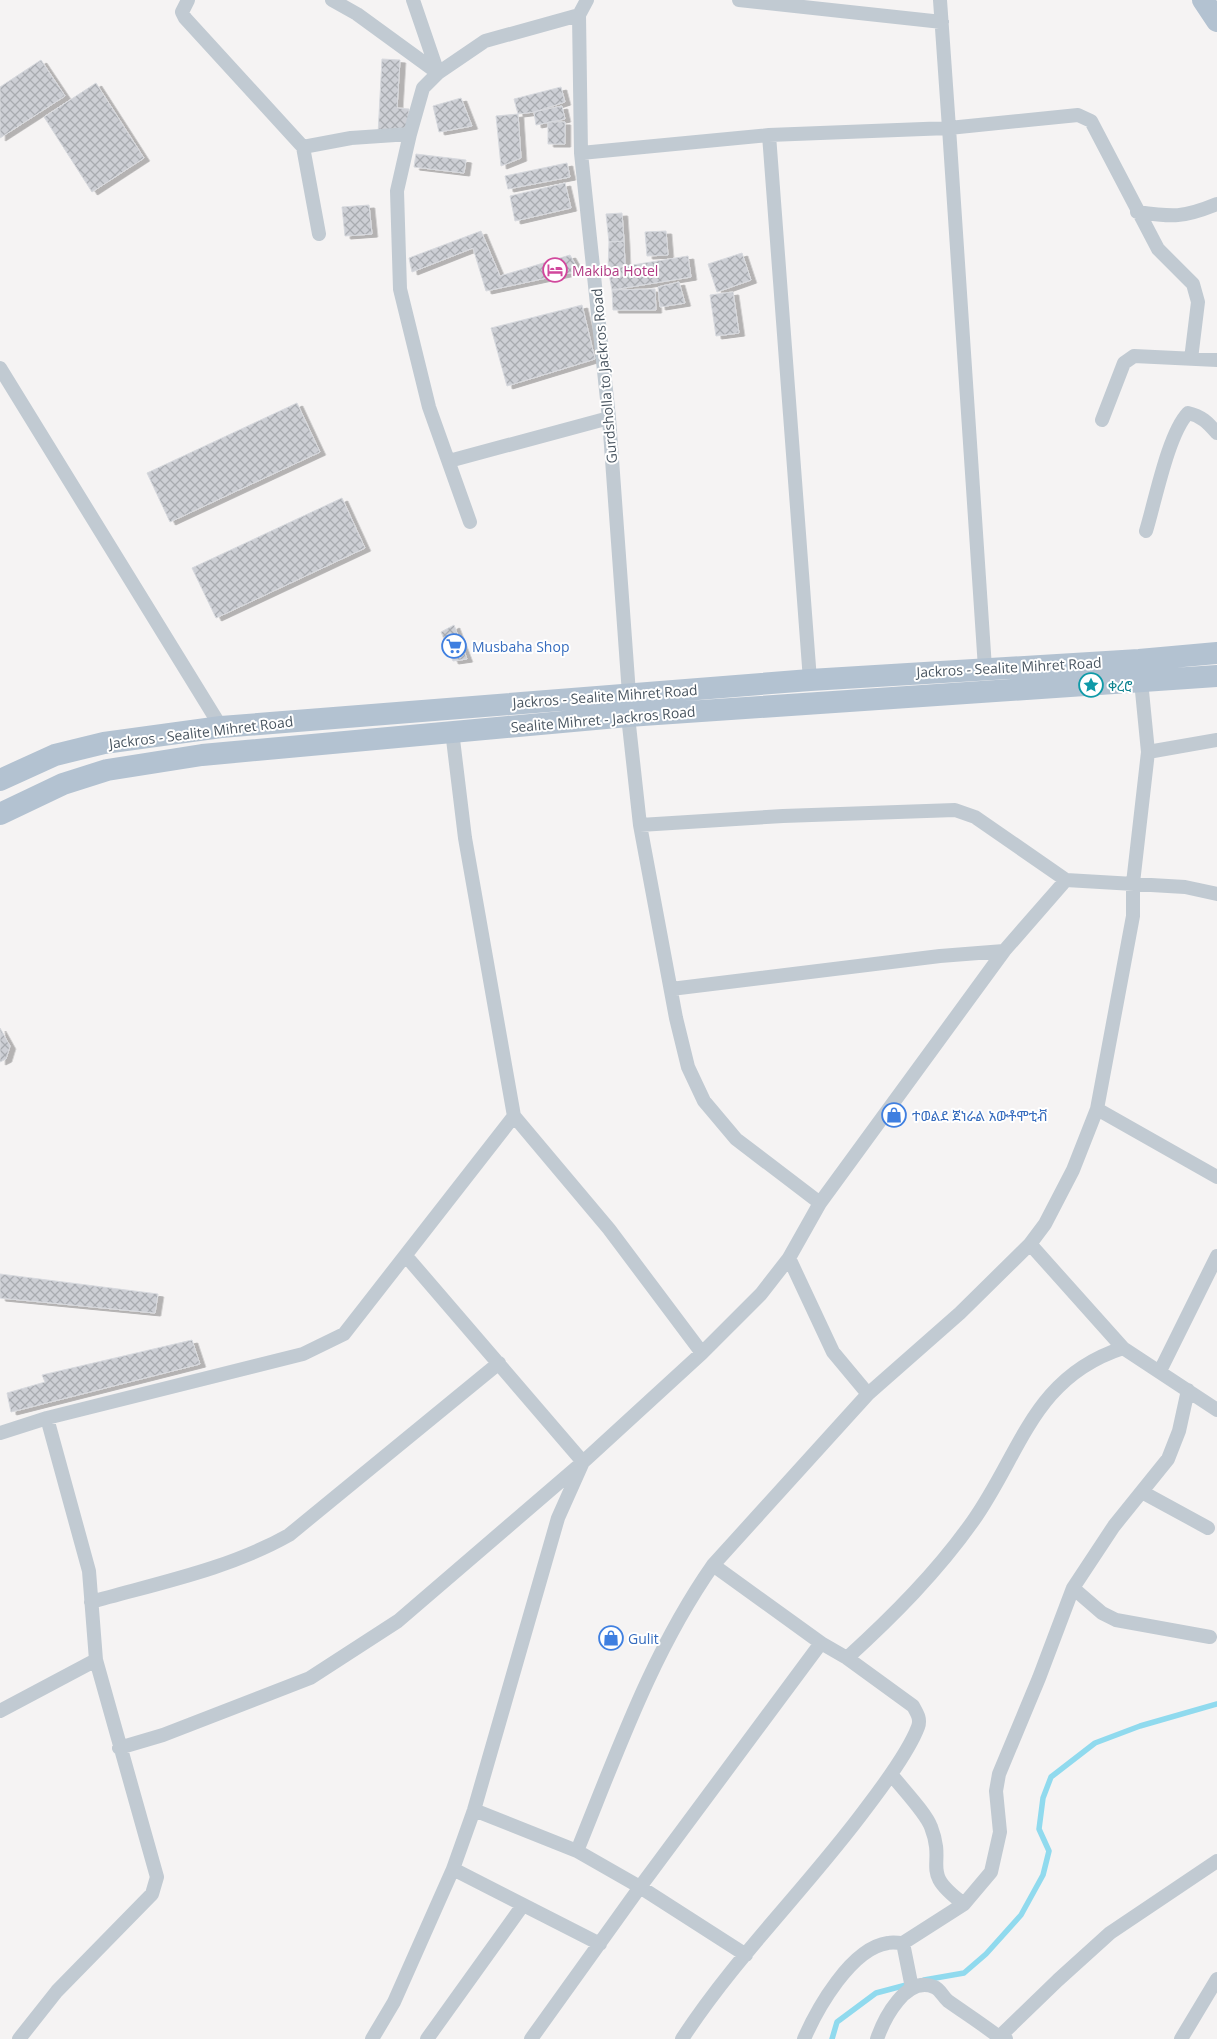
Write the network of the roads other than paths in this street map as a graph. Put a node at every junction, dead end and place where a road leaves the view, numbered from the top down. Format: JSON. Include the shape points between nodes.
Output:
{"nodes":[{"id":1,"x":188,"y":0,"type":"edge"},
{"id":2,"x":332,"y":0,"type":"edge"},
{"id":3,"x":413,"y":0,"type":"edge"},
{"id":4,"x":587,"y":0,"type":"edge"},
{"id":5,"x":739,"y":0,"type":"edge"},
{"id":6,"x":940,"y":0,"type":"edge"},
{"id":7,"x":1203,"y":0,"type":"edge"},
{"id":8,"x":579,"y":15,"type":"junction"},
{"id":9,"x":1217,"y":21,"type":"edge"},
{"id":10,"x":942,"y":22,"type":"junction"},
{"id":11,"x":438,"y":73,"type":"junction"},
{"id":12,"x":949,"y":128,"type":"junction"},
{"id":13,"x":410,"y":134,"type":"junction"},
{"id":14,"x":769,"y":135,"type":"junction"},
{"id":15,"x":303,"y":147,"type":"junction"},
{"id":16,"x":581,"y":153,"type":"junction"},
{"id":17,"x":1217,"y":204,"type":"edge"},
{"id":18,"x":1137,"y":212,"type":"junction"},
{"id":19,"x":319,"y":234,"type":"dead end"},
{"id":20,"x":1191,"y":359,"type":"junction"},
{"id":21,"x":1217,"y":360,"type":"edge"},
{"id":22,"x":0,"y":368,"type":"edge"},
{"id":23,"x":609,"y":418,"type":"junction"},
{"id":24,"x":1102,"y":420,"type":"dead end"},
{"id":25,"x":1217,"y":433,"type":"edge"},
{"id":26,"x":449,"y":462,"type":"junction"},
{"id":27,"x":470,"y":522,"type":"dead end"},
{"id":28,"x":1146,"y":531,"type":"dead end"},
{"id":29,"x":1217,"y":652,"type":"edge"},
{"id":30,"x":985,"y":668,"type":"junction"},
{"id":31,"x":1217,"y":676,"type":"edge"},
{"id":32,"x":810,"y":680,"type":"junction"},
{"id":33,"x":1141,"y":681,"type":"junction"},
{"id":34,"x":628,"y":705,"type":"junction"},
{"id":35,"x":221,"y":727,"type":"junction"},
{"id":36,"x":452,"y":731,"type":"junction"},
{"id":37,"x":1217,"y":740,"type":"edge"},
{"id":38,"x":1148,"y":752,"type":"junction"},
{"id":39,"x":0,"y":780,"type":"edge"},
{"id":40,"x":0,"y":814,"type":"edge"},
{"id":41,"x":640,"y":825,"type":"junction"},
{"id":42,"x":1066,"y":880,"type":"junction"},
{"id":43,"x":1134,"y":883,"type":"junction"},
{"id":44,"x":1217,"y":894,"type":"edge"},
{"id":45,"x":1004,"y":951,"type":"junction"},
{"id":46,"x":671,"y":988,"type":"junction"},
{"id":47,"x":1098,"y":1109,"type":"junction"},
{"id":48,"x":514,"y":1116,"type":"junction"},
{"id":49,"x":1217,"y":1177,"type":"edge"},
{"id":50,"x":820,"y":1204,"type":"junction"},
{"id":51,"x":1030,"y":1244,"type":"junction"},
{"id":52,"x":406,"y":1256,"type":"junction"},
{"id":53,"x":1217,"y":1256,"type":"edge"},
{"id":54,"x":789,"y":1258,"type":"junction"},
{"id":55,"x":1211,"y":1286,"type":"edge"},
{"id":56,"x":1123,"y":1348,"type":"junction"},
{"id":57,"x":702,"y":1353,"type":"junction"},
{"id":58,"x":499,"y":1363,"type":"junction"},
{"id":59,"x":1160,"y":1371,"type":"junction"},
{"id":60,"x":1188,"y":1390,"type":"junction"},
{"id":61,"x":868,"y":1394,"type":"junction"},
{"id":62,"x":1217,"y":1410,"type":"edge"},
{"id":63,"x":47,"y":1418,"type":"junction"},
{"id":64,"x":0,"y":1432,"type":"edge"},
{"id":65,"x":582,"y":1462,"type":"junction"},
{"id":66,"x":1142,"y":1492,"type":"junction"},
{"id":67,"x":1208,"y":1528,"type":"dead end"},
{"id":68,"x":713,"y":1565,"type":"junction"},
{"id":69,"x":1072,"y":1588,"type":"junction"},
{"id":70,"x":91,"y":1602,"type":"junction"},
{"id":71,"x":1210,"y":1637,"type":"dead end"},
{"id":72,"x":821,"y":1643,"type":"junction"},
{"id":73,"x":847,"y":1658,"type":"junction"},
{"id":74,"x":96,"y":1660,"type":"junction"},
{"id":75,"x":0,"y":1711,"type":"edge"},
{"id":76,"x":119,"y":1748,"type":"junction"},
{"id":77,"x":891,"y":1774,"type":"junction"},
{"id":78,"x":474,"y":1810,"type":"junction"},
{"id":79,"x":577,"y":1851,"type":"junction"},
{"id":80,"x":1217,"y":1862,"type":"edge"},
{"id":81,"x":453,"y":1869,"type":"junction"},
{"id":82,"x":640,"y":1887,"type":"junction"},
{"id":83,"x":964,"y":1904,"type":"junction"},
{"id":84,"x":523,"y":1905,"type":"junction"},
{"id":85,"x":903,"y":1943,"type":"junction"},
{"id":86,"x":600,"y":1944,"type":"junction"},
{"id":87,"x":746,"y":1955,"type":"junction"},
{"id":88,"x":1217,"y":1979,"type":"edge"},
{"id":89,"x":912,"y":1988,"type":"junction"},
{"id":90,"x":1001,"y":2038,"type":"edge"},
{"id":91,"x":19,"y":2039,"type":"edge"},
{"id":92,"x":372,"y":2039,"type":"edge"},
{"id":93,"x":428,"y":2039,"type":"edge"},
{"id":94,"x":531,"y":2039,"type":"edge"},
{"id":95,"x":682,"y":2039,"type":"edge"},
{"id":96,"x":804,"y":2039,"type":"edge"},
{"id":97,"x":877,"y":2039,"type":"edge"},
{"id":98,"x":1181,"y":2039,"type":"edge"}],
"edges":[{"from":1,"to":15,"type":"street","via":[[182,12],[185,18]]},
{"from":2,"to":11,"type":"street"},
{"from":3,"to":11,"type":"street"},
{"from":4,"to":8,"type":"street","name":"Gurdsholla to Jackros Road"},
{"from":5,"to":10,"type":"street"},
{"from":6,"to":10,"type":"street"},
{"from":7,"to":9,"type":"main road"},
{"from":8,"to":11,"type":"street","via":[[485,41]]},
{"from":8,"to":16,"type":"street","name":"Gurdsholla to Jackros Road"},
{"from":10,"to":12,"type":"street"},
{"from":11,"to":13,"type":"street","via":[[423,88]]},
{"from":12,"to":14,"type":"street"},
{"from":12,"to":18,"type":"street","via":[[1078,115],[1091,121]]},
{"from":12,"to":30,"type":"street"},
{"from":13,"to":15,"type":"street","via":[[351,138]]},
{"from":13,"to":26,"type":"street","via":[[397,191],[400,289],[429,408]]},
{"from":14,"to":16,"type":"street"},
{"from":14,"to":32,"type":"street"},
{"from":15,"to":19,"type":"street"},
{"from":16,"to":23,"type":"street","name":"Gurdsholla to Jackros Road"},
{"from":17,"to":18,"type":"street","via":[[1192,214],[1172,217]]},
{"from":18,"to":20,"type":"street","via":[[1158,249],[1193,284],[1197,294]]},
{"from":20,"to":21,"type":"street"},
{"from":20,"to":24,"type":"street","via":[[1134,356],[1124,363]]},
{"from":22,"to":35,"type":"street"},
{"from":23,"to":26,"type":"street"},
{"from":23,"to":34,"type":"street","name":"Gurdsholla to Jackros Road"},
{"from":25,"to":28,"type":"street","via":[[1196,415],[1188,414],[1181,421]]},
{"from":26,"to":27,"type":"street"},
{"from":29,"to":30,"type":"main road","name":"Jackros - Sealite Mihret Road","via":[[1139,660]]},
{"from":30,"to":32,"type":"main road","name":"Jackros - Sealite Mihret Road"},
{"from":31,"to":33,"type":"main road","name":"Sealite Mihret - Jackros Road"},
{"from":32,"to":34,"type":"main road","name":"Jackros - Sealite Mihret Road"},
{"from":33,"to":34,"type":"main road","name":"Sealite Mihret - Jackros Road"},
{"from":33,"to":38,"type":"street"},
{"from":34,"to":35,"type":"main road","name":"Jackros - Sealite Mihret Road"},
{"from":34,"to":36,"type":"main road","name":"Sealite Mihret - Jackros Road"},
{"from":34,"to":41,"type":"street","name":"Gurdsholla to Jackros Road"},
{"from":35,"to":39,"type":"main road","name":"Jackros - Sealite Mihret Road","via":[[104,743],[55,755]]},
{"from":36,"to":40,"type":"main road","name":"Sealite Mihret - Jackros Road","via":[[148,762],[107,770],[63,784]]},
{"from":36,"to":48,"type":"street","via":[[465,838]]},
{"from":37,"to":38,"type":"street"},
{"from":38,"to":43,"type":"street"},
{"from":41,"to":42,"type":"street","via":[[955,810],[975,817]]},
{"from":41,"to":46,"type":"street","name":"Gurdsholla to Jackros Road"},
{"from":42,"to":43,"type":"street"},
{"from":42,"to":45,"type":"street"},
{"from":43,"to":44,"type":"street","via":[[1185,887]]},
{"from":43,"to":47,"type":"street","via":[[1134,916]]},
{"from":45,"to":46,"type":"street"},
{"from":45,"to":50,"type":"street"},
{"from":46,"to":50,"type":"street","name":"Gurdsholla to Jackros Road","via":[[688,1067],[704,1101],[736,1139]]},
{"from":47,"to":49,"type":"street"},
{"from":47,"to":51,"type":"street","via":[[1061,1193]]},
{"from":48,"to":52,"type":"street"},
{"from":48,"to":57,"type":"street","via":[[608,1229]]},
{"from":50,"to":54,"type":"street"},
{"from":51,"to":56,"type":"street"},
{"from":51,"to":61,"type":"street","via":[[960,1313]]},
{"from":52,"to":58,"type":"street"},
{"from":52,"to":63,"type":"street","via":[[344,1334],[310,1351]]},
{"from":53,"to":55,"type":"street"},
{"from":54,"to":57,"type":"street","via":[[762,1294]]},
{"from":54,"to":61,"type":"street","via":[[833,1352]]},
{"from":55,"to":59,"type":"street"},
{"from":56,"to":59,"type":"street"},
{"from":56,"to":73,"type":"street","via":[[1084,1365],[1053,1392],[1027,1424],[973,1520],[931,1574]]},
{"from":57,"to":65,"type":"street"},
{"from":58,"to":65,"type":"street"},
{"from":58,"to":70,"type":"street","via":[[289,1535],[260,1552]]},
{"from":59,"to":60,"type":"street"},
{"from":60,"to":62,"type":"street"},
{"from":60,"to":66,"type":"street","via":[[1179,1431],[1168,1459]]},
{"from":61,"to":68,"type":"street"},
{"from":63,"to":64,"type":"street"},
{"from":63,"to":70,"type":"street","via":[[89,1571]]},
{"from":65,"to":76,"type":"street","via":[[398,1621],[310,1678],[164,1735]]},
{"from":65,"to":78,"type":"street","via":[[558,1518]]},
{"from":66,"to":67,"type":"street"},
{"from":66,"to":69,"type":"street","via":[[1114,1526]]},
{"from":68,"to":72,"type":"street"},
{"from":68,"to":79,"type":"street","via":[[692,1596],[637,1704]]},
{"from":69,"to":71,"type":"street","via":[[1102,1613],[1116,1620]]},
{"from":69,"to":83,"type":"street","via":[[999,1774],[996,1791],[1000,1832],[991,1872]]},
{"from":70,"to":74,"type":"street"},
{"from":72,"to":73,"type":"street"},
{"from":72,"to":82,"type":"street"},
{"from":73,"to":77,"type":"street","via":[[913,1706],[919,1715],[919,1726]]},
{"from":74,"to":75,"type":"street"},
{"from":74,"to":76,"type":"street"},
{"from":76,"to":91,"type":"street","via":[[157,1877],[152,1894],[57,1992]]},
{"from":77,"to":83,"type":"street","via":[[931,1825],[937,1845],[937,1879]]},
{"from":77,"to":87,"type":"street","via":[[843,1840]]},
{"from":78,"to":79,"type":"street"},
{"from":78,"to":81,"type":"street"},
{"from":79,"to":82,"type":"street"},
{"from":80,"to":90,"type":"street","via":[[1110,1933]]},
{"from":81,"to":84,"type":"street"},
{"from":81,"to":92,"type":"street","via":[[394,2002]]},
{"from":82,"to":86,"type":"street"},
{"from":82,"to":87,"type":"street"},
{"from":83,"to":85,"type":"street"},
{"from":84,"to":86,"type":"street"},
{"from":84,"to":93,"type":"street"},
{"from":85,"to":89,"type":"street"},
{"from":85,"to":96,"type":"street","via":[[887,1943],[871,1949],[848,1969],[825,1996]]},
{"from":86,"to":94,"type":"street"},
{"from":87,"to":95,"type":"street"},
{"from":88,"to":98,"type":"street"},
{"from":89,"to":90,"type":"street","via":[[934,1987],[945,1999]]},
{"from":89,"to":97,"type":"street","via":[[892,2008]]}]}
